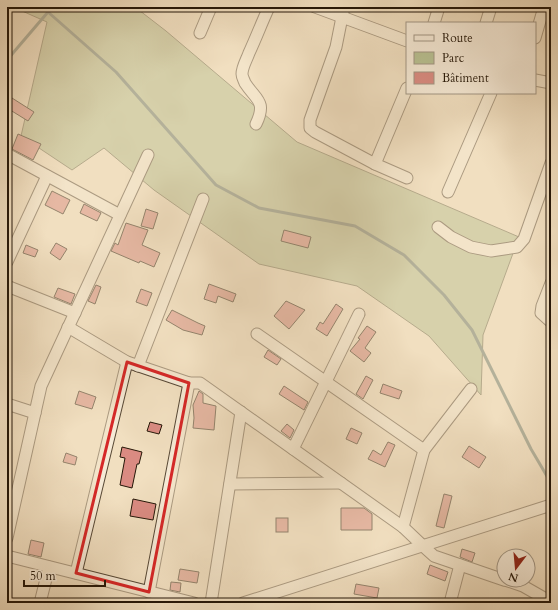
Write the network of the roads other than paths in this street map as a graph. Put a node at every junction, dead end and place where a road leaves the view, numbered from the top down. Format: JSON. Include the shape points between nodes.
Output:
{"nodes":[{"id":1,"x":210,"y":7,"type":"edge"},
{"id":2,"x":269,"y":7,"type":"edge"},
{"id":3,"x":314,"y":7,"type":"edge"},
{"id":4,"x":440,"y":7,"type":"edge"},
{"id":5,"x":491,"y":7,"type":"edge"},
{"id":6,"x":544,"y":7,"type":"edge"},
{"id":7,"x":343,"y":12,"type":"edge"},
{"id":8,"x":434,"y":22,"type":"edge"},
{"id":9,"x":486,"y":22,"type":"edge"},
{"id":10,"x":200,"y":32,"type":"dead end"},
{"id":11,"x":536,"y":35,"type":"edge"},
{"id":12,"x":406,"y":41,"type":"edge"},
{"id":13,"x":536,"y":80,"type":"edge"},
{"id":14,"x":551,"y":83,"type":"edge"},
{"id":15,"x":406,"y":90,"type":"edge"},
{"id":16,"x":491,"y":94,"type":"edge"},
{"id":17,"x":256,"y":124,"type":"dead end"},
{"id":18,"x":7,"y":154,"type":"edge"},
{"id":19,"x":148,"y":155,"type":"dead end"},
{"id":20,"x":551,"y":163,"type":"edge"},
{"id":21,"x":374,"y":164,"type":"junction"},
{"id":22,"x":47,"y":176,"type":"junction"},
{"id":23,"x":407,"y":178,"type":"dead end"},
{"id":24,"x":448,"y":192,"type":"dead end"},
{"id":25,"x":203,"y":199,"type":"dead end"},
{"id":26,"x":120,"y":216,"type":"junction"},
{"id":27,"x":438,"y":227,"type":"dead end"},
{"id":28,"x":7,"y":262,"type":"edge"},
{"id":29,"x":551,"y":283,"type":"edge"},
{"id":30,"x":7,"y":286,"type":"edge"},
{"id":31,"x":75,"y":313,"type":"junction"},
{"id":32,"x":360,"y":314,"type":"dead end"},
{"id":33,"x":551,"y":322,"type":"edge"},
{"id":34,"x":68,"y":326,"type":"junction"},
{"id":35,"x":257,"y":334,"type":"dead end"},
{"id":36,"x":127,"y":362,"type":"junction"},
{"id":37,"x":138,"y":366,"type":"junction"},
{"id":38,"x":326,"y":382,"type":"junction"},
{"id":39,"x":189,"y":383,"type":"junction"},
{"id":40,"x":471,"y":388,"type":"dead end"},
{"id":41,"x":7,"y":404,"type":"edge"},
{"id":42,"x":241,"y":412,"type":"junction"},
{"id":43,"x":35,"y":413,"type":"junction"},
{"id":44,"x":293,"y":449,"type":"junction"},
{"id":45,"x":424,"y":450,"type":"junction"},
{"id":46,"x":341,"y":483,"type":"junction"},
{"id":47,"x":230,"y":484,"type":"junction"},
{"id":48,"x":551,"y":505,"type":"edge"},
{"id":49,"x":403,"y":527,"type":"junction"},
{"id":50,"x":7,"y":538,"type":"edge"},
{"id":51,"x":422,"y":546,"type":"junction"},
{"id":52,"x":7,"y":556,"type":"edge"},
{"id":53,"x":460,"y":565,"type":"junction"},
{"id":54,"x":49,"y":567,"type":"junction"},
{"id":55,"x":76,"y":573,"type":"junction"},
{"id":56,"x":496,"y":577,"type":"edge"},
{"id":57,"x":526,"y":588,"type":"edge"},
{"id":58,"x":149,"y":592,"type":"junction"},
{"id":59,"x":172,"y":600,"type":"edge"},
{"id":60,"x":551,"y":602,"type":"edge"},
{"id":61,"x":40,"y":603,"type":"edge"},
{"id":62,"x":194,"y":603,"type":"edge"},
{"id":63,"x":211,"y":603,"type":"edge"},
{"id":64,"x":243,"y":603,"type":"edge"},
{"id":65,"x":450,"y":603,"type":"edge"}],
"edges":[{"from":1,"to":10,"type":"street"},
{"from":2,"to":17,"type":"street","via":[[242,74],[243,80],[256,96],[261,108]]},
{"from":3,"to":7,"type":"street"},
{"from":4,"to":8,"type":"street"},
{"from":5,"to":9,"type":"street"},
{"from":6,"to":11,"type":"street"},
{"from":7,"to":12,"type":"street"},
{"from":7,"to":21,"type":"street","via":[[336,48],[310,120],[310,128]]},
{"from":13,"to":14,"type":"street"},
{"from":15,"to":21,"type":"street"},
{"from":16,"to":24,"type":"street"},
{"from":18,"to":22,"type":"street"},
{"from":19,"to":26,"type":"street"},
{"from":20,"to":27,"type":"street","via":[[524,239],[517,247],[492,251],[471,246],[451,238]]},
{"from":21,"to":23,"type":"street"},
{"from":22,"to":26,"type":"street"},
{"from":22,"to":28,"type":"street"},
{"from":25,"to":37,"type":"street"},
{"from":26,"to":31,"type":"street"},
{"from":29,"to":33,"type":"street","via":[[541,313]]},
{"from":30,"to":31,"type":"street"},
{"from":31,"to":34,"type":"street"},
{"from":32,"to":38,"type":"street"},
{"from":34,"to":36,"type":"street"},
{"from":34,"to":43,"type":"street","via":[[41,386]]},
{"from":35,"to":38,"type":"street"},
{"from":36,"to":37,"type":"street"},
{"from":36,"to":55,"type":"street"},
{"from":37,"to":39,"type":"street"},
{"from":38,"to":44,"type":"street"},
{"from":38,"to":45,"type":"street"},
{"from":39,"to":42,"type":"street","via":[[200,383]]},
{"from":39,"to":58,"type":"street"},
{"from":40,"to":45,"type":"street"},
{"from":41,"to":43,"type":"street"},
{"from":42,"to":44,"type":"street"},
{"from":42,"to":47,"type":"street"},
{"from":43,"to":50,"type":"street"},
{"from":44,"to":46,"type":"street"},
{"from":45,"to":49,"type":"street"},
{"from":46,"to":47,"type":"street"},
{"from":46,"to":49,"type":"street"},
{"from":47,"to":63,"type":"street"},
{"from":48,"to":51,"type":"street"},
{"from":49,"to":51,"type":"street"},
{"from":51,"to":53,"type":"street","via":[[434,556]]},
{"from":51,"to":64,"type":"street"},
{"from":52,"to":54,"type":"street"},
{"from":53,"to":56,"type":"street"},
{"from":53,"to":65,"type":"street"},
{"from":54,"to":55,"type":"street"},
{"from":54,"to":61,"type":"street"},
{"from":55,"to":58,"type":"street"},
{"from":57,"to":60,"type":"street"},
{"from":58,"to":59,"type":"street"},
{"from":59,"to":62,"type":"street"}]}
